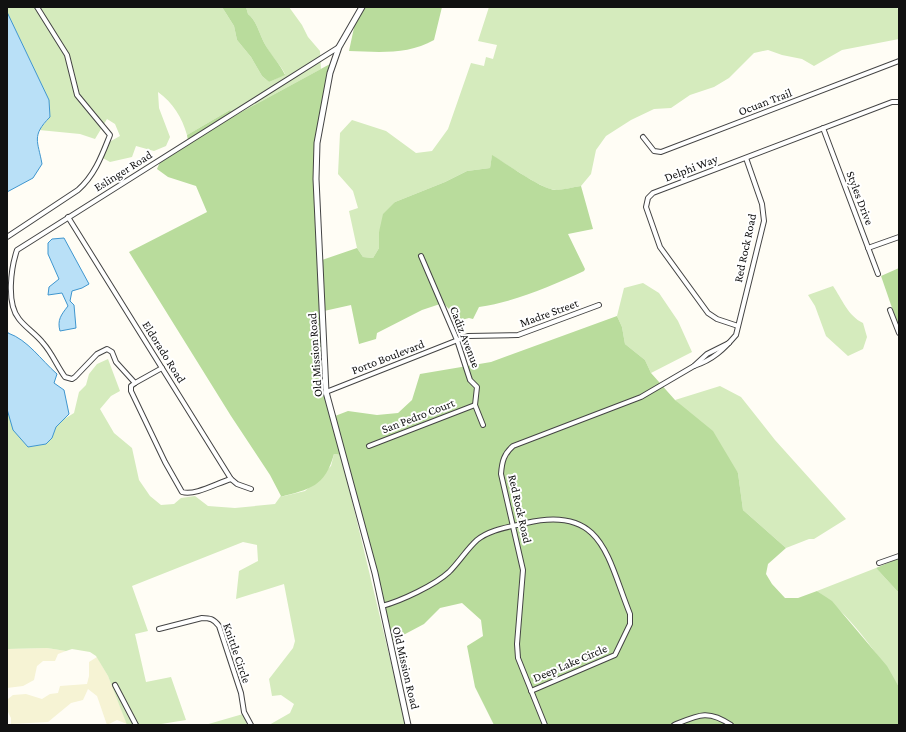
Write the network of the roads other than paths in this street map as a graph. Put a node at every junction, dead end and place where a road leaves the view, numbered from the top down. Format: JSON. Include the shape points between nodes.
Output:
{"nodes":[{"id":1,"x":37,"y":7,"type":"edge"},
{"id":2,"x":362,"y":7,"type":"edge"},
{"id":3,"x":339,"y":47,"type":"junction"},
{"id":4,"x":899,"y":61,"type":"edge"},
{"id":5,"x":899,"y":102,"type":"edge"},
{"id":6,"x":823,"y":128,"type":"junction"},
{"id":7,"x":643,"y":137,"type":"dead end"},
{"id":8,"x":746,"y":158,"type":"junction"},
{"id":9,"x":68,"y":217,"type":"junction"},
{"id":10,"x":7,"y":237,"type":"edge"},
{"id":11,"x":899,"y":237,"type":"edge"},
{"id":12,"x":868,"y":248,"type":"junction"},
{"id":13,"x":421,"y":256,"type":"dead end"},
{"id":14,"x":878,"y":274,"type":"dead end"},
{"id":15,"x":599,"y":305,"type":"dead end"},
{"id":16,"x":890,"y":310,"type":"dead end"},
{"id":17,"x":738,"y":326,"type":"junction"},
{"id":18,"x":899,"y":333,"type":"edge"},
{"id":19,"x":457,"y":340,"type":"junction"},
{"id":20,"x":729,"y":343,"type":"junction"},
{"id":21,"x":710,"y":352,"type":"junction"},
{"id":22,"x":713,"y":358,"type":"junction"},
{"id":23,"x":694,"y":366,"type":"junction"},
{"id":24,"x":162,"y":368,"type":"junction"},
{"id":25,"x":135,"y":383,"type":"junction"},
{"id":26,"x":326,"y":392,"type":"junction"},
{"id":27,"x":475,"y":405,"type":"junction"},
{"id":28,"x":483,"y":425,"type":"dead end"},
{"id":29,"x":369,"y":446,"type":"dead end"},
{"id":30,"x":231,"y":479,"type":"junction"},
{"id":31,"x":251,"y":489,"type":"dead end"},
{"id":32,"x":514,"y":526,"type":"junction"},
{"id":33,"x":899,"y":556,"type":"edge"},
{"id":34,"x":880,"y":563,"type":"dead end"},
{"id":35,"x":382,"y":606,"type":"junction"},
{"id":36,"x":159,"y":629,"type":"dead end"},
{"id":37,"x":115,"y":685,"type":"dead end"},
{"id":38,"x":531,"y":691,"type":"junction"},
{"id":39,"x":136,"y":725,"type":"edge"},
{"id":40,"x":251,"y":725,"type":"edge"},
{"id":41,"x":408,"y":725,"type":"edge"},
{"id":42,"x":545,"y":725,"type":"edge"},
{"id":43,"x":674,"y":725,"type":"edge"},
{"id":44,"x":731,"y":725,"type":"edge"}],
"edges":[{"from":1,"to":10,"type":"street","via":[[67,55],[77,95],[110,135],[87,182]]},
{"from":2,"to":3,"type":"street","name":"Old Mission Road"},
{"from":3,"to":9,"type":"street","name":"Eslinger Road"},
{"from":3,"to":26,"type":"street","name":"Old Mission Road","via":[[330,73],[317,143],[316,179]]},
{"from":4,"to":7,"type":"street","name":"Ocuan Trail","via":[[661,152],[654,151]]},
{"from":5,"to":6,"type":"street","name":"Delphi Way","via":[[892,102]]},
{"from":6,"to":8,"type":"street","name":"Delphi Way"},
{"from":6,"to":12,"type":"street","name":"Styles Drive"},
{"from":8,"to":17,"type":"street","name":"Red Rock Road","via":[[762,204],[764,221]]},
{"from":8,"to":17,"type":"street","name":"Delphi Way","via":[[653,193],[648,198],[646,207],[660,247],[708,313],[717,320]]},
{"from":9,"to":24,"type":"street","name":"Eldorado Road"},
{"from":9,"to":25,"type":"street","name":"Eslinger Road","via":[[18,250],[13,262],[11,282],[15,312],[44,343],[65,377],[72,379],[79,374],[96,354],[104,349],[110,350],[116,362]]},
{"from":11,"to":12,"type":"street"},
{"from":12,"to":14,"type":"street","name":"Styles Drive"},
{"from":13,"to":19,"type":"street","name":"Cadiz Avenue"},
{"from":15,"to":19,"type":"street","name":"Madre Street","via":[[518,335],[477,335]]},
{"from":16,"to":18,"type":"street"},
{"from":17,"to":20,"type":"street","name":"Red Rock Road","via":[[736,335]]},
{"from":19,"to":26,"type":"street","name":"Porto Boulevard"},
{"from":19,"to":27,"type":"street","name":"Cadiz Avenue","via":[[470,380],[477,386]]},
{"from":20,"to":21,"type":"street","name":"Red Rock Road"},
{"from":20,"to":22,"type":"street","name":"Red Rock Road"},
{"from":21,"to":22,"type":"street"},
{"from":21,"to":23,"type":"street","name":"Red Rock Road"},
{"from":22,"to":23,"type":"street","name":"Red Rock Road"},
{"from":23,"to":32,"type":"street","name":"Red Rock Road","via":[[641,397],[514,446],[505,454],[501,474]]},
{"from":24,"to":25,"type":"street"},
{"from":24,"to":30,"type":"street","name":"Eldorado Road"},
{"from":25,"to":30,"type":"street","via":[[131,386],[133,395],[182,492],[188,494]]},
{"from":26,"to":35,"type":"street","name":"Old Mission Road"},
{"from":27,"to":28,"type":"street","name":"Cadiz Avenue"},
{"from":27,"to":29,"type":"street","name":"San Pedro Court"},
{"from":30,"to":31,"type":"street"},
{"from":32,"to":35,"type":"street","name":"Deep Lake Circle","via":[[487,533],[477,540],[448,572],[401,600]]},
{"from":32,"to":38,"type":"street","name":"Red Rock Road","via":[[523,570],[518,658]]},
{"from":32,"to":38,"type":"street","name":"Deep Lake Circle","via":[[553,518],[567,519],[588,529],[605,551],[630,614],[630,624],[615,655]]},
{"from":33,"to":34,"type":"street"},
{"from":35,"to":41,"type":"street","name":"Old Mission Road"},
{"from":36,"to":40,"type":"street","name":"Knittle Circle","via":[[202,618],[217,622],[241,693],[244,712]]},
{"from":37,"to":39,"type":"street"},
{"from":38,"to":42,"type":"street","name":"Red Rock Road"},
{"from":43,"to":44,"type":"street","via":[[693,717],[708,715],[720,718]]}]}
